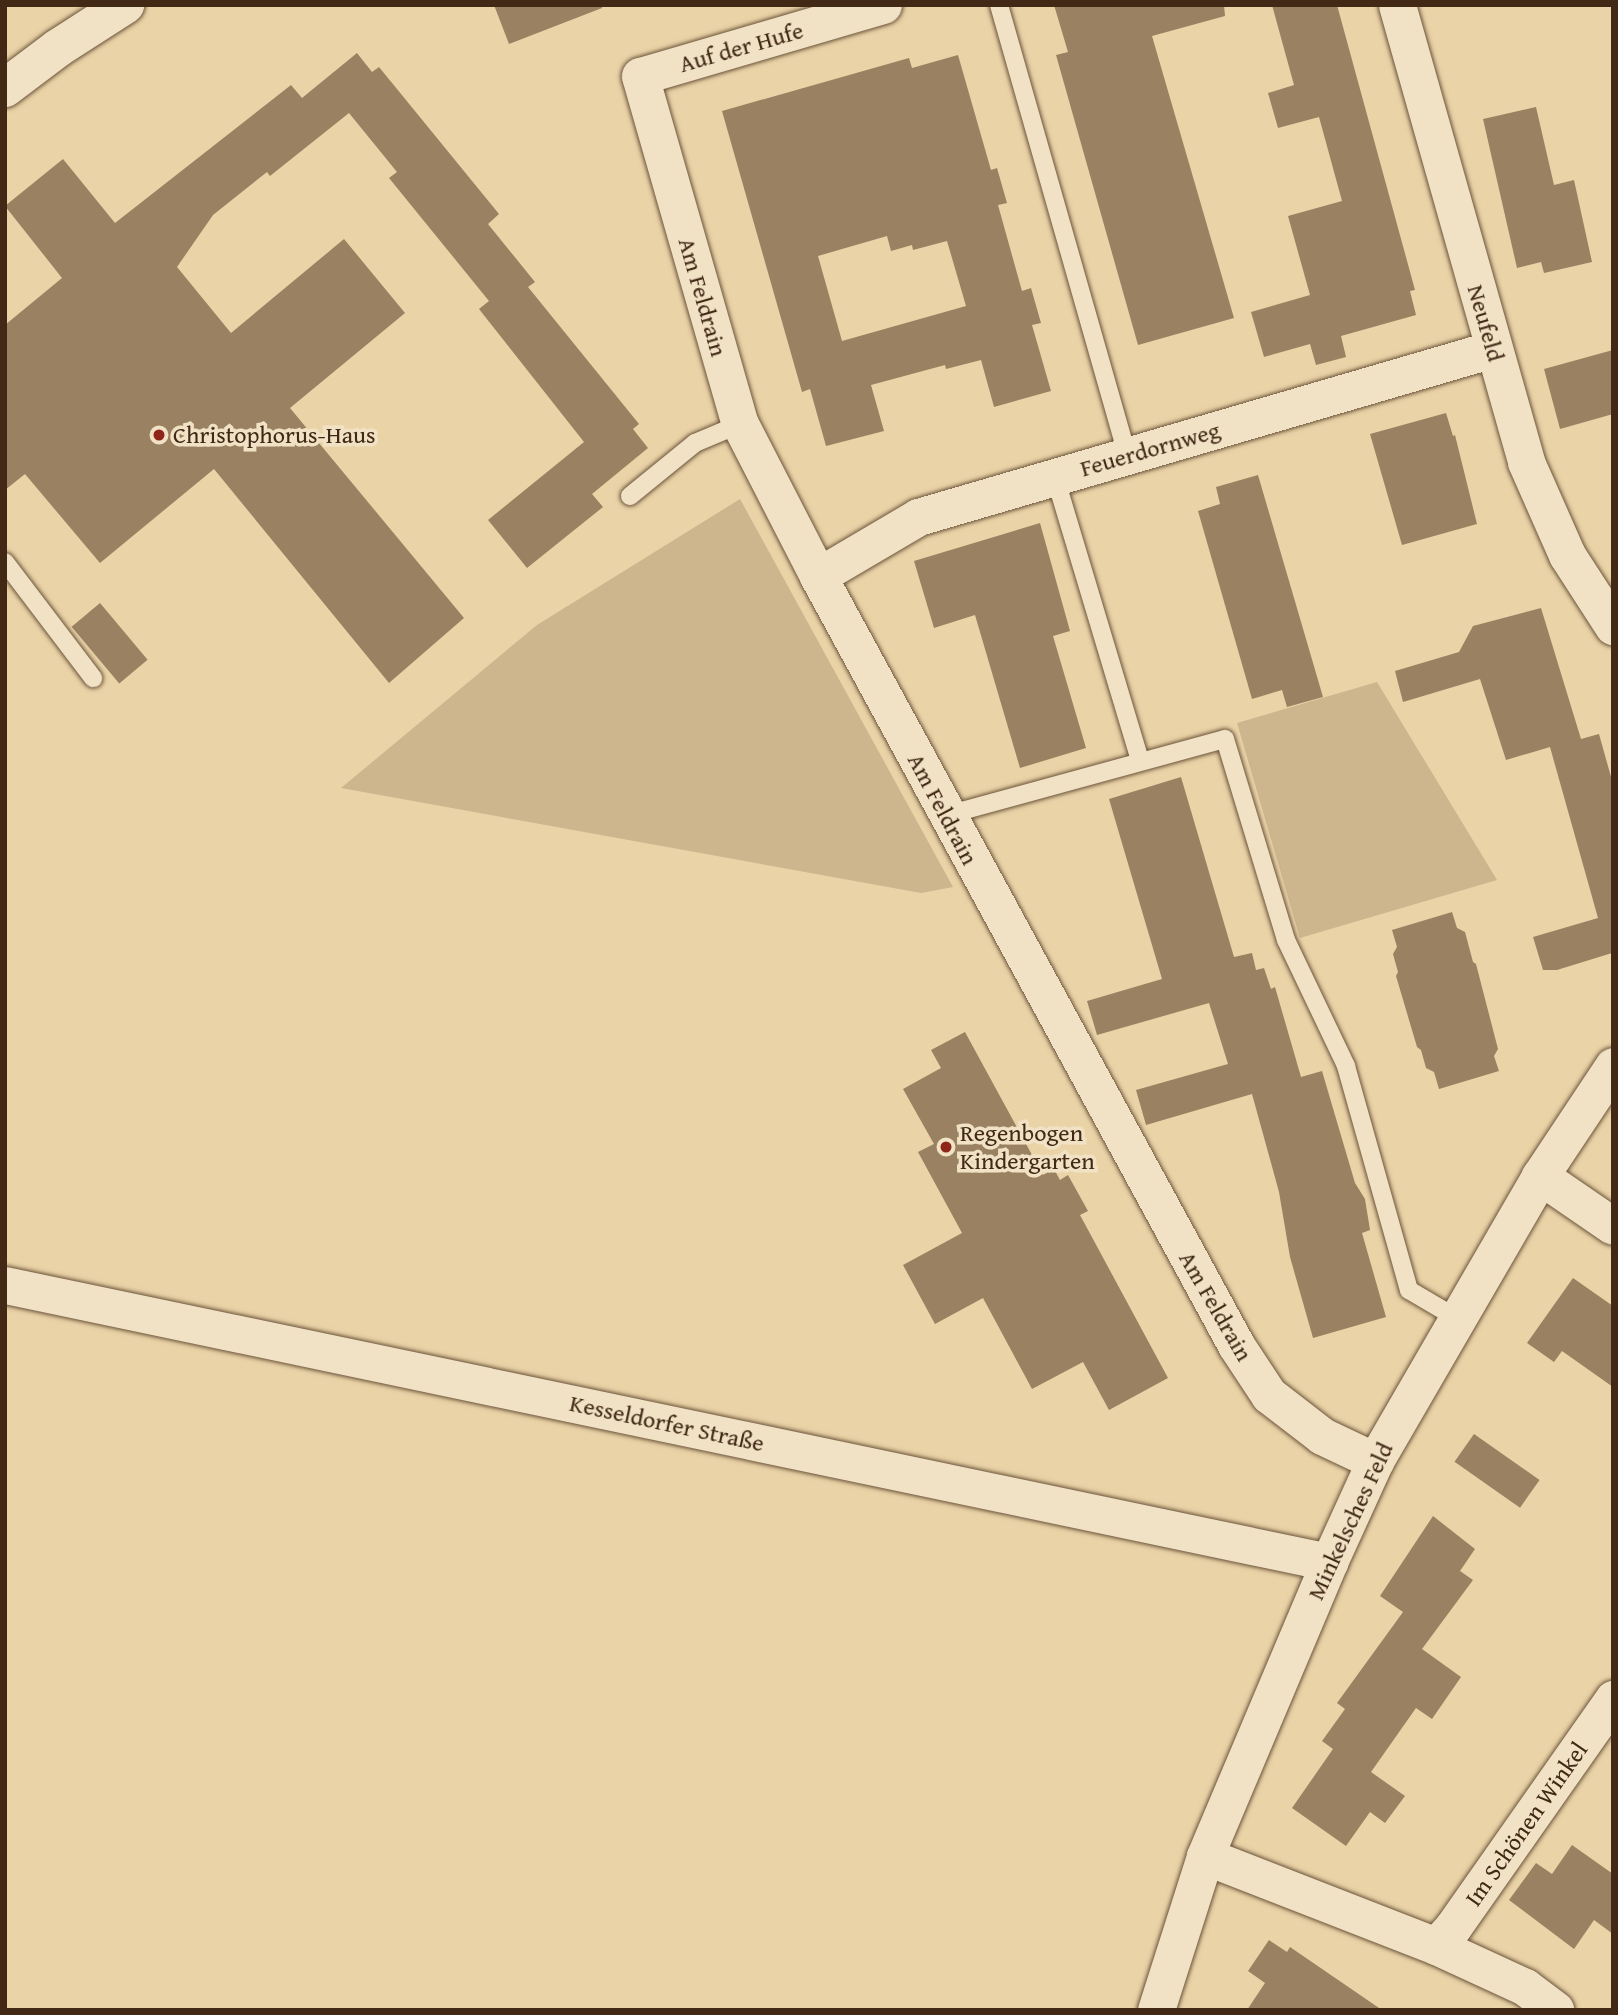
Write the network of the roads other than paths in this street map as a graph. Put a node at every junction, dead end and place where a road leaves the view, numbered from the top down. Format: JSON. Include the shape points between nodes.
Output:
{"nodes":[{"id":1,"x":125,"y":5,"type":"edge"},
{"id":2,"x":883,"y":5,"type":"edge"},
{"id":3,"x":999,"y":5,"type":"edge"},
{"id":4,"x":1397,"y":5,"type":"edge"},
{"id":5,"x":640,"y":76,"type":"joint"},
{"id":6,"x":5,"y":88,"type":"edge"},
{"id":7,"x":1493,"y":349,"type":"junction"},
{"id":8,"x":740,"y":424,"type":"junction"},
{"id":9,"x":1127,"y":455,"type":"junction"},
{"id":10,"x":1055,"y":477,"type":"junction"},
{"id":11,"x":630,"y":496,"type":"dead end"},
{"id":12,"x":5,"y":562,"type":"edge"},
{"id":13,"x":818,"y":576,"type":"junction"},
{"id":14,"x":1613,"y":626,"type":"edge"},
{"id":15,"x":93,"y":678,"type":"dead end"},
{"id":16,"x":1140,"y":761,"type":"junction"},
{"id":17,"x":947,"y":815,"type":"junction"},
{"id":18,"x":1613,"y":1066,"type":"edge"},
{"id":19,"x":1541,"y":1176,"type":"junction"},
{"id":20,"x":1613,"y":1226,"type":"edge"},
{"id":21,"x":5,"y":1285,"type":"edge"},
{"id":22,"x":1458,"y":1319,"type":"junction"},
{"id":23,"x":1375,"y":1461,"type":"junction"},
{"id":24,"x":1329,"y":1562,"type":"junction"},
{"id":25,"x":1613,"y":1699,"type":"edge"},
{"id":26,"x":1205,"y":1856,"type":"junction"},
{"id":27,"x":1436,"y":1946,"type":"junction"},
{"id":28,"x":1156,"y":2010,"type":"edge"},
{"id":29,"x":1555,"y":2010,"type":"edge"}],
"edges":[{"from":1,"to":6,"type":"main road"},
{"from":2,"to":5,"type":"street","name":"Auf der Hufe"},
{"from":3,"to":9,"type":"lane"},
{"from":4,"to":7,"type":"street","name":"Neufeld"},
{"from":5,"to":8,"type":"street","name":"Am Feldrain"},
{"from":7,"to":9,"type":"street","name":"Feuerdornweg"},
{"from":7,"to":14,"type":"street","name":"Neufeld","via":[[1526,462],[1556,531]]},
{"from":8,"to":11,"type":"lane","via":[[695,443]]},
{"from":8,"to":13,"type":"street","name":"Am Feldrain"},
{"from":9,"to":10,"type":"street","name":"Feuerdornweg"},
{"from":10,"to":13,"type":"street","name":"Feuerdornweg","via":[[918,517]]},
{"from":10,"to":16,"type":"lane"},
{"from":12,"to":15,"type":"lane"},
{"from":13,"to":17,"type":"street","name":"Am Feldrain"},
{"from":16,"to":17,"type":"lane"},
{"from":16,"to":22,"type":"lane","via":[[1225,739],[1286,940],[1346,1066],[1409,1290]]},
{"from":17,"to":23,"type":"street","name":"Am Feldrain","via":[[1262,1385],[1322,1436]]},
{"from":18,"to":19,"type":"street","name":"Minkelsches Feld"},
{"from":19,"to":20,"type":"street"},
{"from":19,"to":22,"type":"street","name":"Minkelsches Feld"},
{"from":21,"to":24,"type":"street","name":"Kesseldorfer Straße"},
{"from":22,"to":23,"type":"street","name":"Minkelsches Feld"},
{"from":23,"to":24,"type":"street","name":"Minkelsches Feld"},
{"from":24,"to":26,"type":"street","name":"Minkelsches Feld"},
{"from":25,"to":27,"type":"street","name":"Im Schönen Winkel"},
{"from":26,"to":27,"type":"street"},
{"from":26,"to":28,"type":"street","name":"Minkelsches Feld"},
{"from":27,"to":29,"type":"street","via":[[1525,1987]]}]}
